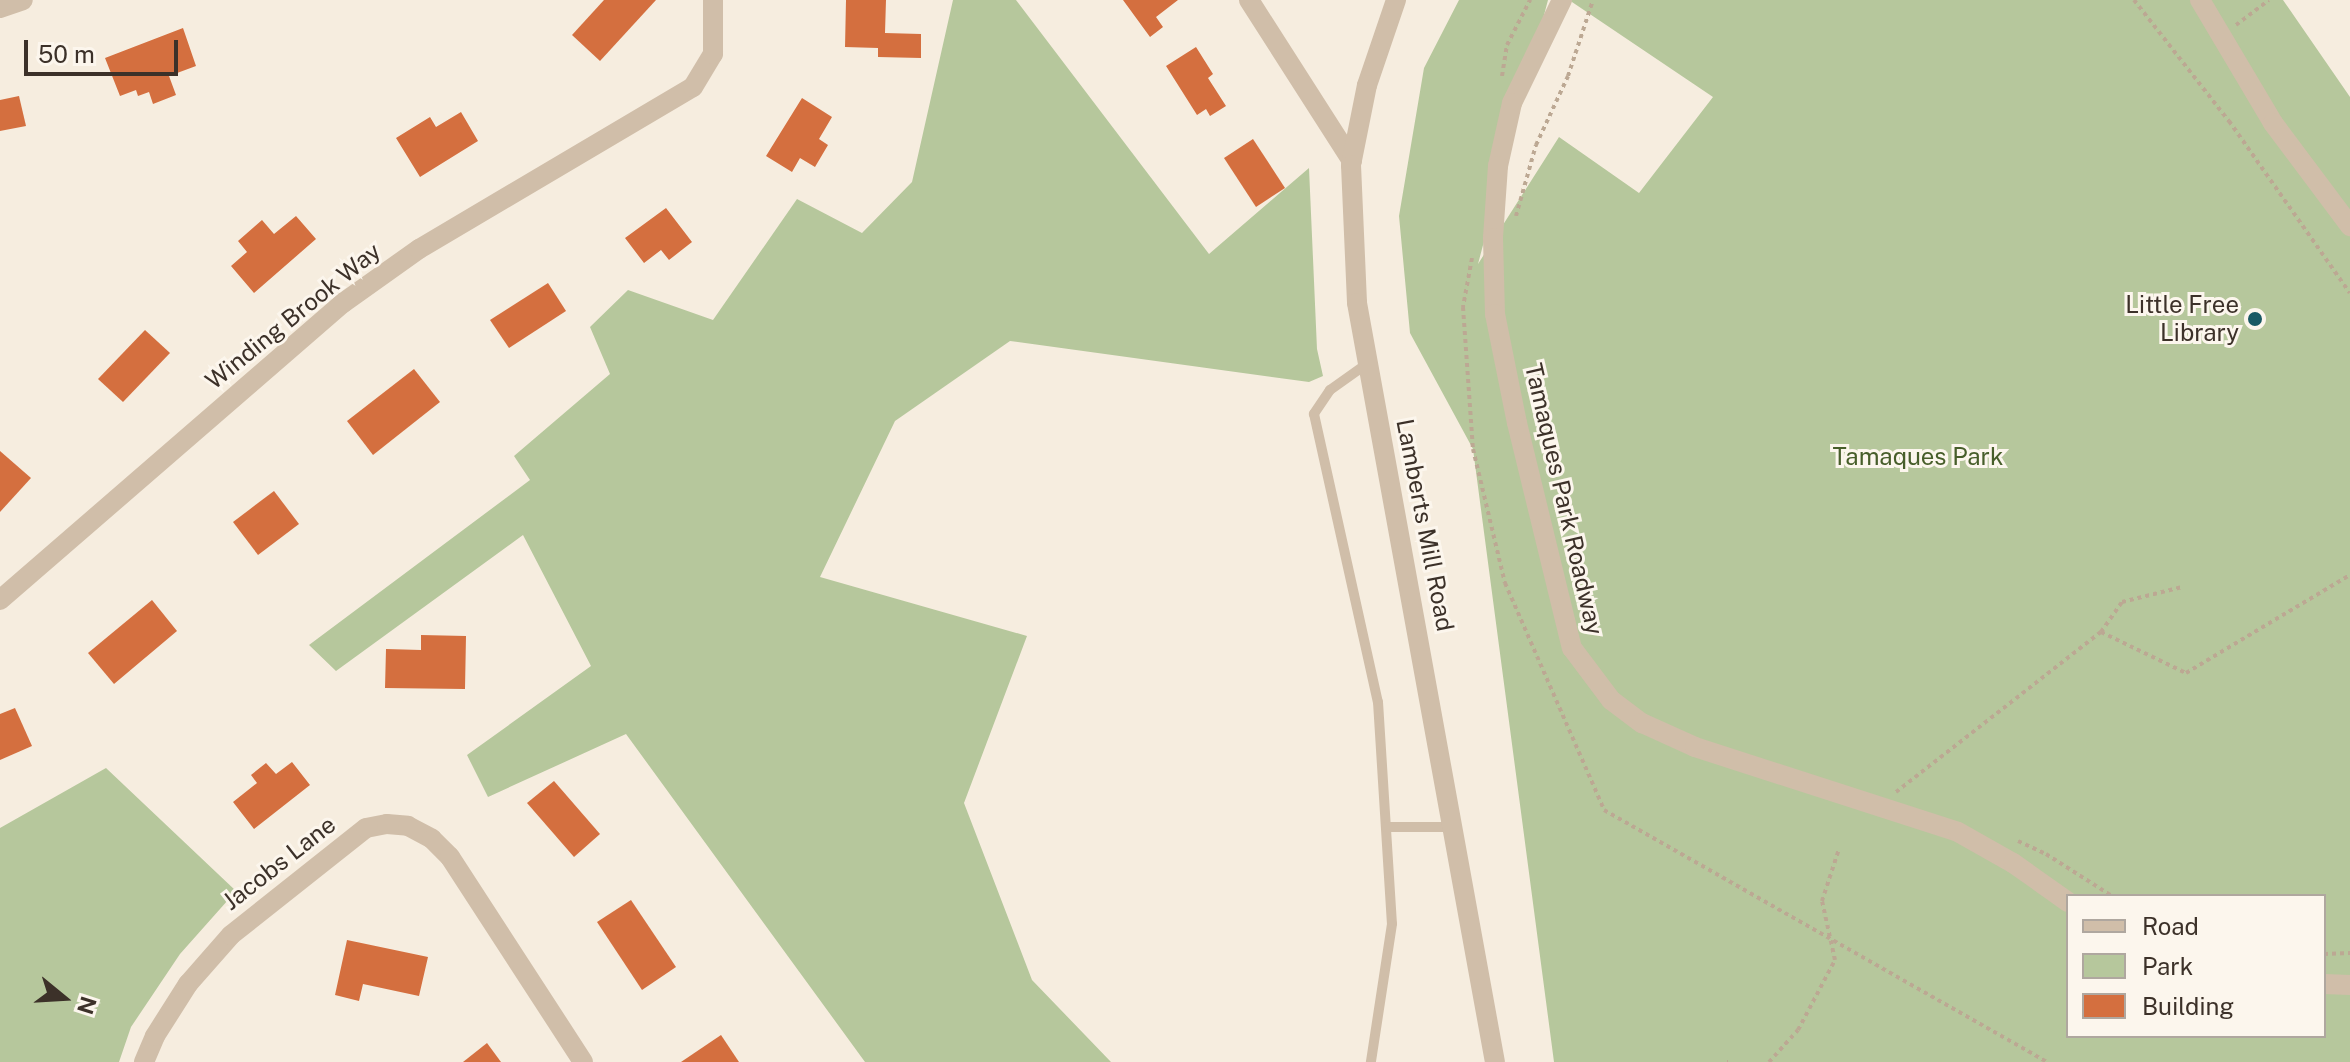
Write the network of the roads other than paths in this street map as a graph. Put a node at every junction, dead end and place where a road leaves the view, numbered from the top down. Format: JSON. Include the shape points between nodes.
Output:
{"nodes":[{"id":1,"x":23,"y":0,"type":"edge"},
{"id":2,"x":713,"y":0,"type":"edge"},
{"id":3,"x":1249,"y":0,"type":"edge"},
{"id":4,"x":1396,"y":0,"type":"edge"},
{"id":5,"x":1562,"y":0,"type":"edge"},
{"id":6,"x":2200,"y":0,"type":"edge"},
{"id":7,"x":0,"y":8,"type":"edge"},
{"id":8,"x":1352,"y":161,"type":"junction"},
{"id":9,"x":2350,"y":226,"type":"edge"},
{"id":10,"x":1368,"y":363,"type":"junction"},
{"id":11,"x":0,"y":600,"type":"edge"},
{"id":12,"x":1386,"y":827,"type":"junction"},
{"id":13,"x":1454,"y":827,"type":"junction"},
{"id":14,"x":2066,"y":901,"type":"edge"},
{"id":15,"x":2326,"y":984,"type":"edge"},
{"id":16,"x":2350,"y":985,"type":"edge"},
{"id":17,"x":144,"y":1062,"type":"edge"},
{"id":18,"x":583,"y":1062,"type":"edge"},
{"id":19,"x":1371,"y":1062,"type":"edge"},
{"id":20,"x":1495,"y":1062,"type":"edge"}],
"edges":[{"from":1,"to":7,"type":"street"},
{"from":2,"to":11,"type":"street","name":"Winding Brook Way","via":[[713,54],[693,87],[419,249],[343,303]]},
{"from":3,"to":8,"type":"street"},
{"from":4,"to":8,"type":"street","name":"Lamberts Mill Road","via":[[1367,85]]},
{"from":5,"to":14,"type":"street","name":"Tamaques Park Roadway","via":[[1512,103],[1498,166],[1493,238],[1495,314],[1572,648],[1611,700],[1642,723],[1695,747],[1886,800],[1958,832]]},
{"from":6,"to":9,"type":"street","via":[[2273,123]]},
{"from":8,"to":10,"type":"street","name":"Lamberts Mill Road","via":[[1357,303]]},
{"from":10,"to":12,"type":"lane","via":[[1330,390],[1314,414],[1378,702]]},
{"from":10,"to":13,"type":"street","name":"Lamberts Mill Road"},
{"from":12,"to":13,"type":"lane"},
{"from":12,"to":19,"type":"lane","via":[[1392,924]]},
{"from":13,"to":20,"type":"street","name":"Lamberts Mill Road"},
{"from":15,"to":16,"type":"street"},
{"from":17,"to":18,"type":"street","name":"Jacobs Lane","via":[[188,984],[231,935],[366,828],[387,824],[408,826],[450,857]]}]}
